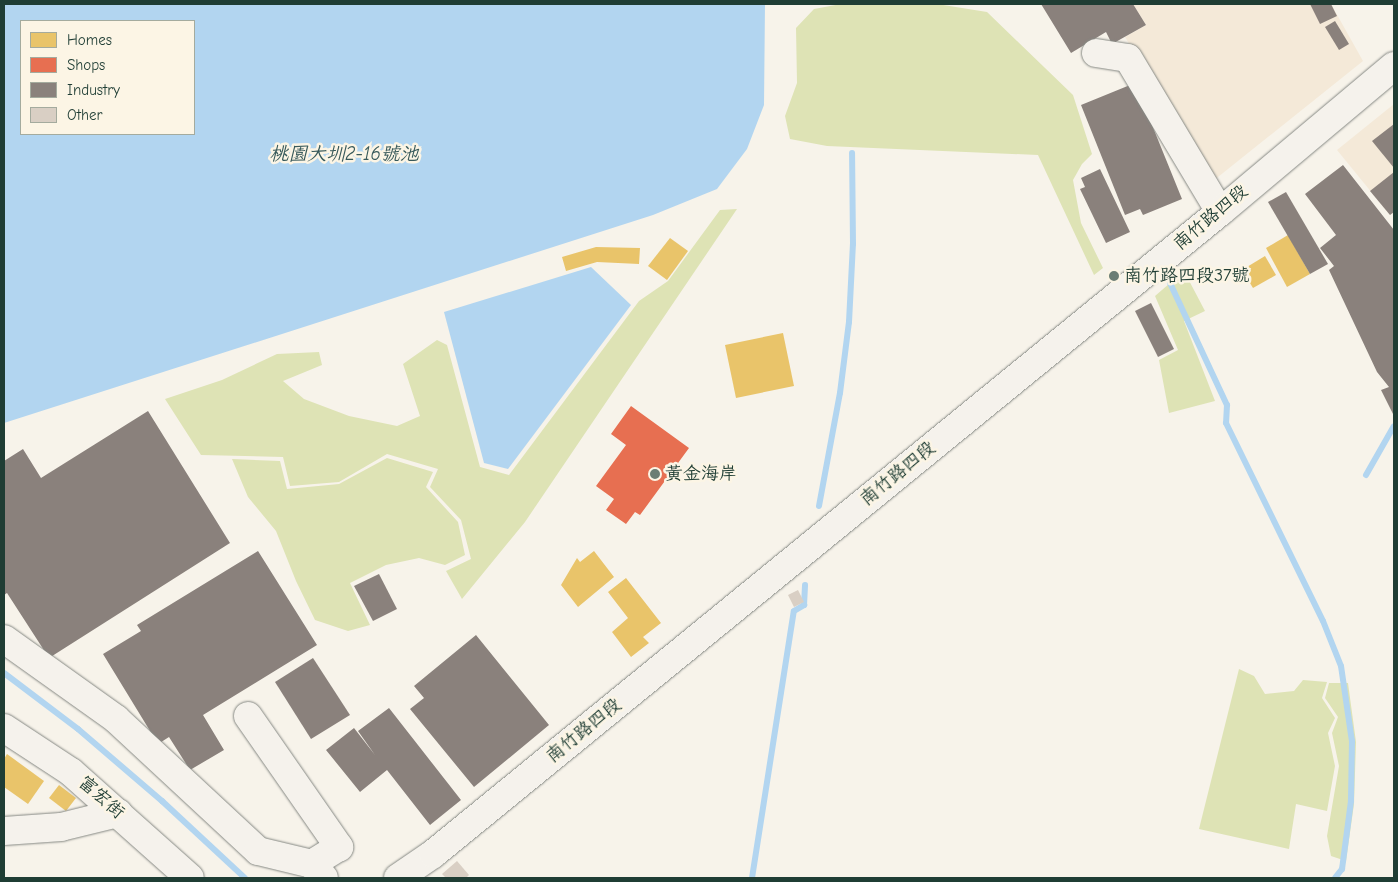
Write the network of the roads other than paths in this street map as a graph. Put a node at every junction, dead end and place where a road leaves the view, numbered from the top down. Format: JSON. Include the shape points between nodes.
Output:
{"nodes":[{"id":1,"x":1096,"y":53,"type":"dead end"},
{"id":2,"x":1394,"y":66,"type":"edge"},
{"id":3,"x":1220,"y":212,"type":"junction"},
{"id":4,"x":4,"y":639,"type":"edge"},
{"id":5,"x":248,"y":716,"type":"dead end"},
{"id":6,"x":4,"y":728,"type":"edge"},
{"id":7,"x":118,"y":813,"type":"junction"},
{"id":8,"x":4,"y":831,"type":"edge"},
{"id":9,"x":318,"y":871,"type":"edge"},
{"id":10,"x":190,"y":878,"type":"edge"},
{"id":11,"x":398,"y":878,"type":"edge"}],
"edges":[{"from":1,"to":3,"type":"street","via":[[1128,58]]},
{"from":2,"to":3,"type":"street","name":"南竹路四段"},
{"from":3,"to":11,"type":"street","name":"南竹路四段","via":[[433,854]]},
{"from":4,"to":9,"type":"street","via":[[116,719],[258,850]]},
{"from":5,"to":9,"type":"street","via":[[339,847]]},
{"from":6,"to":7,"type":"street","name":"富宏街","via":[[71,772]]},
{"from":7,"to":8,"type":"street","via":[[61,827]]},
{"from":7,"to":10,"type":"street","name":"富宏街"}]}
